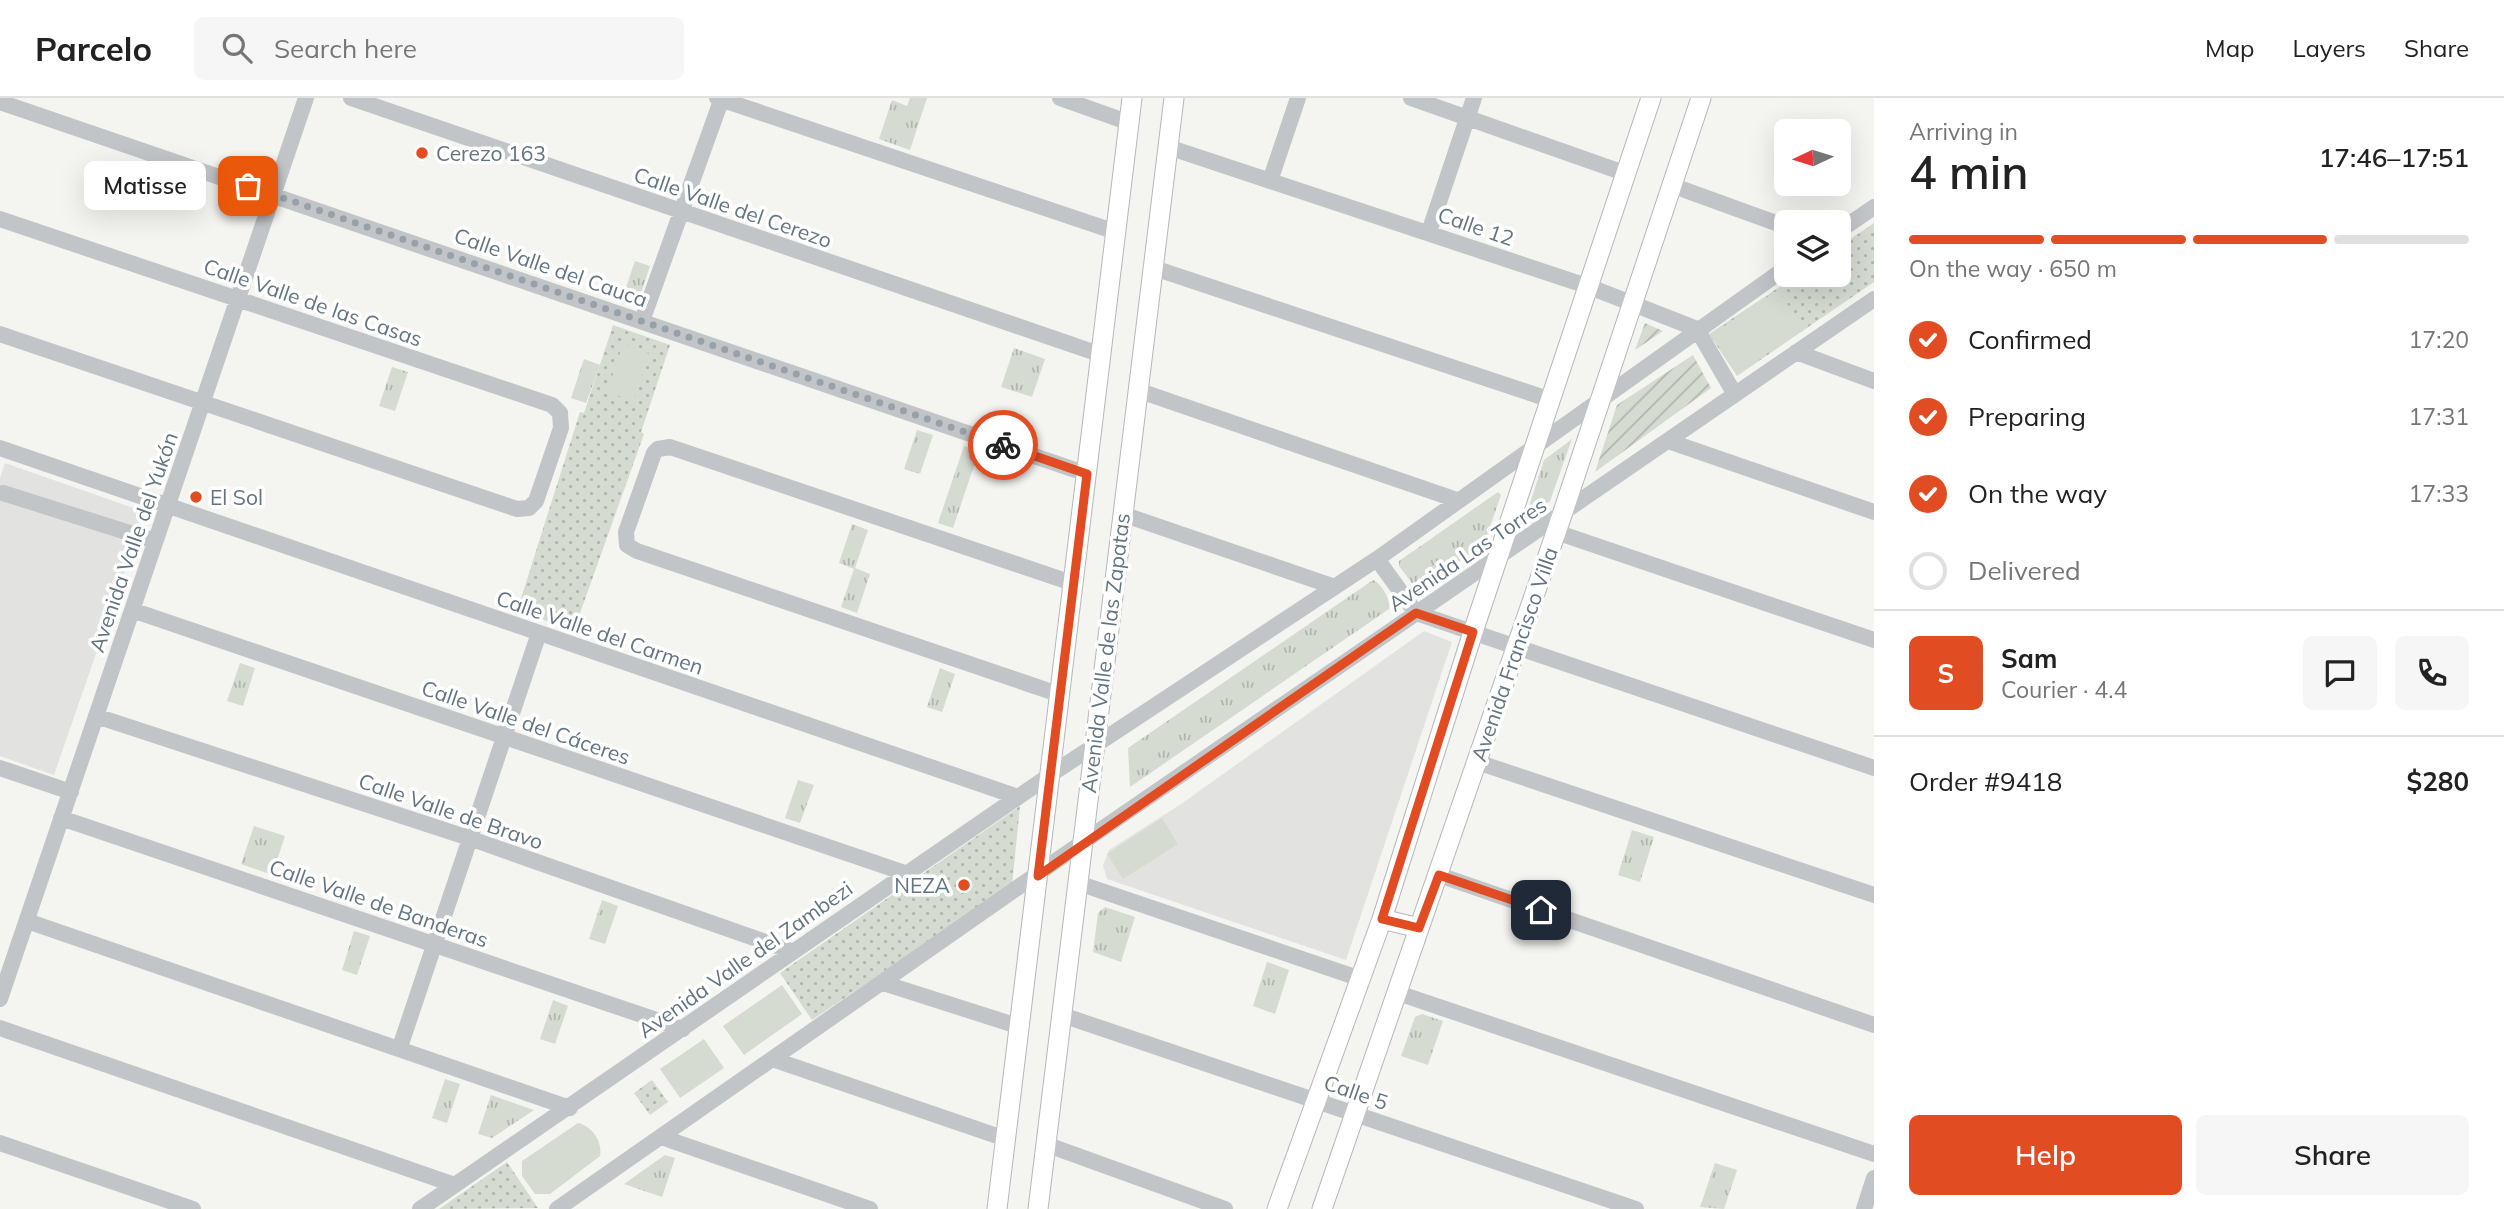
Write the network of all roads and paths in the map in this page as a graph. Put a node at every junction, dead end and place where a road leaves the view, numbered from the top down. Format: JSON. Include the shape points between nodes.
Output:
{"nodes":[{"id":1,"x":306,"y":98,"type":"edge"},
{"id":2,"x":351,"y":98,"type":"edge"},
{"id":3,"x":1060,"y":98,"type":"edge"},
{"id":4,"x":1132,"y":98,"type":"edge"},
{"id":5,"x":1174,"y":98,"type":"edge"},
{"id":6,"x":1298,"y":98,"type":"edge"},
{"id":7,"x":1411,"y":98,"type":"edge"},
{"id":8,"x":1474,"y":98,"type":"edge"},
{"id":9,"x":1651,"y":98,"type":"edge"},
{"id":10,"x":1701,"y":98,"type":"edge"},
{"id":11,"x":721,"y":99,"type":"edge"},
{"id":12,"x":0,"y":102,"type":"edge"},
{"id":13,"x":1468,"y":117,"type":"junction"},
{"id":14,"x":1130,"y":123,"type":"junction"},
{"id":15,"x":1168,"y":147,"type":"junction"},
{"id":16,"x":1627,"y":174,"type":"junction"},
{"id":17,"x":1270,"y":181,"type":"junction"},
{"id":18,"x":1671,"y":185,"type":"junction"},
{"id":19,"x":273,"y":194,"type":"junction"},
{"id":20,"x":1874,"y":207,"type":"edge"},
{"id":21,"x":681,"y":211,"type":"junction"},
{"id":22,"x":0,"y":219,"type":"edge"},
{"id":23,"x":1774,"y":222,"type":"edge"},
{"id":24,"x":1851,"y":223,"type":"edge"},
{"id":25,"x":1116,"y":232,"type":"junction"},
{"id":26,"x":1429,"y":232,"type":"junction"},
{"id":27,"x":1151,"y":267,"type":"junction"},
{"id":28,"x":1774,"y":276,"type":"edge"},
{"id":29,"x":1590,"y":287,"type":"junction"},
{"id":30,"x":238,"y":299,"type":"junction"},
{"id":31,"x":1874,"y":299,"type":"edge"},
{"id":32,"x":1634,"y":302,"type":"junction"},
{"id":33,"x":642,"y":321,"type":"junction"},
{"id":34,"x":1697,"y":329,"type":"junction"},
{"id":35,"x":0,"y":334,"type":"edge"},
{"id":36,"x":1796,"y":352,"type":"junction"},
{"id":37,"x":1102,"y":355,"type":"junction"},
{"id":38,"x":1874,"y":381,"type":"edge"},
{"id":39,"x":1137,"y":390,"type":"junction"},
{"id":40,"x":1734,"y":393,"type":"junction"},
{"id":41,"x":1602,"y":397,"type":"junction"},
{"id":42,"x":1551,"y":400,"type":"junction"},
{"id":43,"x":202,"y":403,"type":"junction"},
{"id":44,"x":1668,"y":441,"type":"junction"},
{"id":45,"x":1536,"y":444,"type":"junction"},
{"id":46,"x":0,"y":449,"type":"edge"},
{"id":47,"x":1087,"y":474,"type":"junction"},
{"id":48,"x":3,"y":493,"type":"dead end"},
{"id":49,"x":1457,"y":500,"type":"junction"},
{"id":50,"x":168,"y":504,"type":"junction"},
{"id":51,"x":1874,"y":512,"type":"edge"},
{"id":52,"x":1122,"y":514,"type":"junction"},
{"id":53,"x":1559,"y":524,"type":"junction"},
{"id":54,"x":155,"y":541,"type":"junction"},
{"id":55,"x":1377,"y":559,"type":"junction"},
{"id":56,"x":1497,"y":560,"type":"junction"},
{"id":57,"x":1072,"y":583,"type":"junction"},
{"id":58,"x":1335,"y":587,"type":"junction"},
{"id":59,"x":132,"y":610,"type":"junction"},
{"id":60,"x":1416,"y":613,"type":"junction"},
{"id":61,"x":1473,"y":632,"type":"junction"},
{"id":62,"x":540,"y":633,"type":"junction"},
{"id":63,"x":1874,"y":640,"type":"edge"},
{"id":64,"x":1517,"y":646,"type":"junction"},
{"id":65,"x":1058,"y":694,"type":"junction"},
{"id":66,"x":96,"y":716,"type":"junction"},
{"id":67,"x":506,"y":737,"type":"junction"},
{"id":68,"x":1094,"y":745,"type":"junction"},
{"id":69,"x":1477,"y":762,"type":"junction"},
{"id":70,"x":0,"y":768,"type":"edge"},
{"id":71,"x":1874,"y":768,"type":"edge"},
{"id":72,"x":1050,"y":775,"type":"junction"},
{"id":73,"x":71,"y":792,"type":"junction"},
{"id":74,"x":1018,"y":797,"type":"junction"},
{"id":75,"x":61,"y":818,"type":"junction"},
{"id":76,"x":469,"y":838,"type":"junction"},
{"id":77,"x":1083,"y":842,"type":"junction"},
{"id":78,"x":905,"y":873,"type":"junction"},
{"id":79,"x":1439,"y":875,"type":"junction"},
{"id":80,"x":1038,"y":876,"type":"junction"},
{"id":81,"x":1079,"y":883,"type":"junction"},
{"id":82,"x":1874,"y":895,"type":"edge"},
{"id":83,"x":1382,"y":919,"type":"junction"},
{"id":84,"x":27,"y":921,"type":"junction"},
{"id":85,"x":1419,"y":928,"type":"junction"},
{"id":86,"x":435,"y":944,"type":"junction"},
{"id":87,"x":791,"y":951,"type":"junction"},
{"id":88,"x":1361,"y":979,"type":"junction"},
{"id":89,"x":883,"y":983,"type":"junction"},
{"id":90,"x":1398,"y":993,"type":"junction"},
{"id":91,"x":0,"y":999,"type":"edge"},
{"id":92,"x":1062,"y":1015,"type":"junction"},
{"id":93,"x":1874,"y":1025,"type":"edge"},
{"id":94,"x":1020,"y":1027,"type":"junction"},
{"id":95,"x":0,"y":1028,"type":"edge"},
{"id":96,"x":683,"y":1029,"type":"junction"},
{"id":97,"x":400,"y":1047,"type":"junction"},
{"id":98,"x":772,"y":1059,"type":"junction"},
{"id":99,"x":1316,"y":1101,"type":"junction"},
{"id":100,"x":569,"y":1108,"type":"junction"},
{"id":101,"x":1354,"y":1114,"type":"junction"},
{"id":102,"x":661,"y":1137,"type":"junction"},
{"id":103,"x":1006,"y":1139,"type":"junction"},
{"id":104,"x":0,"y":1143,"type":"edge"},
{"id":105,"x":1045,"y":1144,"type":"junction"},
{"id":106,"x":1874,"y":1154,"type":"edge"},
{"id":107,"x":1874,"y":1178,"type":"edge"},
{"id":108,"x":455,"y":1185,"type":"junction"},
{"id":109,"x":193,"y":1209,"type":"edge"},
{"id":110,"x":420,"y":1209,"type":"edge"},
{"id":111,"x":557,"y":1209,"type":"edge"},
{"id":112,"x":870,"y":1209,"type":"edge"},
{"id":113,"x":997,"y":1209,"type":"edge"},
{"id":114,"x":1038,"y":1209,"type":"edge"},
{"id":115,"x":1224,"y":1209,"type":"edge"},
{"id":116,"x":1277,"y":1209,"type":"edge"},
{"id":117,"x":1321,"y":1209,"type":"edge"},
{"id":118,"x":1636,"y":1209,"type":"edge"},
{"id":119,"x":1864,"y":1209,"type":"edge"}],
"edges":[{"from":1,"to":19,"type":"street","name":"Avenida Valle del Yukón"},
{"from":2,"to":21,"type":"street","name":"Calle Valle del Cerezo"},
{"from":3,"to":14,"type":"street"},
{"from":4,"to":14,"type":"main road","name":"Avenida Valle de las Zapatas"},
{"from":5,"to":15,"type":"main road","name":"Avenida Valle de las Zapatas"},
{"from":6,"to":17,"type":"street"},
{"from":7,"to":13,"type":"street"},
{"from":8,"to":13,"type":"street"},
{"from":9,"to":16,"type":"main road","name":"Avenida Francisco Villa"},
{"from":10,"to":18,"type":"main road","name":"Avenida Francisco Villa"},
{"from":11,"to":21,"type":"street"},
{"from":11,"to":25,"type":"street"},
{"from":12,"to":19,"type":"street","name":"Calle Valle del Cauca"},
{"from":13,"to":16,"type":"street"},
{"from":13,"to":26,"type":"street"},
{"from":14,"to":25,"type":"main road","name":"Avenida Valle de las Zapatas"},
{"from":15,"to":17,"type":"street","name":"Calle 12"},
{"from":15,"to":27,"type":"main road","name":"Avenida Valle de las Zapatas"},
{"from":16,"to":29,"type":"main road","name":"Avenida Francisco Villa"},
{"from":17,"to":26,"type":"street","name":"Calle 12"},
{"from":18,"to":23,"type":"street"},
{"from":18,"to":32,"type":"main road","name":"Avenida Francisco Villa"},
{"from":19,"to":30,"type":"street","name":"Avenida Valle del Yukón"},
{"from":19,"to":33,"type":"street","name":"Calle Valle del Cauca"},
{"from":20,"to":24,"type":"street"},
{"from":21,"to":33,"type":"street"},
{"from":21,"to":37,"type":"street","name":"Calle Valle del Cerezo"},
{"from":22,"to":30,"type":"street","name":"Calle Valle de las Casas"},
{"from":25,"to":37,"type":"main road","name":"Avenida Valle de las Zapatas"},
{"from":26,"to":29,"type":"street","name":"Calle 12"},
{"from":27,"to":39,"type":"main road","name":"Avenida Valle de las Zapatas"},
{"from":27,"to":42,"type":"street"},
{"from":28,"to":34,"type":"street"},
{"from":29,"to":32,"type":"street","name":"Calle 12"},
{"from":29,"to":42,"type":"main road","name":"Avenida Francisco Villa"},
{"from":30,"to":43,"type":"street","name":"Avenida Valle del Yukón"},
{"from":30,"to":43,"type":"street","name":"Calle Valle de las Casas","via":[[552,405],[560,413],[561,428],[549,464],[536,501],[529,508],[517,509]]},
{"from":31,"to":36,"type":"street","name":"Avenida Las Torres"},
{"from":32,"to":34,"type":"street","name":"Calle 12"},
{"from":32,"to":41,"type":"main road","name":"Avenida Francisco Villa"},
{"from":33,"to":47,"type":"street","name":"Calle Valle del Cauca"},
{"from":34,"to":40,"type":"street"},
{"from":34,"to":41,"type":"street"},
{"from":35,"to":43,"type":"street","name":"Calle Valle de las Casas"},
{"from":36,"to":38,"type":"street"},
{"from":36,"to":40,"type":"street","name":"Avenida Las Torres"},
{"from":37,"to":47,"type":"main road","name":"Avenida Valle de las Zapatas"},
{"from":39,"to":49,"type":"street"},
{"from":39,"to":52,"type":"main road","name":"Avenida Valle de las Zapatas"},
{"from":40,"to":44,"type":"street","name":"Avenida Las Torres"},
{"from":41,"to":45,"type":"street"},
{"from":41,"to":53,"type":"main road","name":"Avenida Francisco Villa"},
{"from":42,"to":45,"type":"main road","name":"Avenida Francisco Villa"},
{"from":43,"to":50,"type":"street","name":"Avenida Valle del Yukón"},
{"from":44,"to":51,"type":"street"},
{"from":44,"to":53,"type":"street","name":"Avenida Las Torres"},
{"from":45,"to":49,"type":"street"},
{"from":45,"to":56,"type":"main road","name":"Avenida Francisco Villa"},
{"from":46,"to":50,"type":"street","name":"Calle Valle del Carmen"},
{"from":47,"to":57,"type":"main road","name":"Avenida Valle de las Zapatas"},
{"from":48,"to":54,"type":"street"},
{"from":49,"to":55,"type":"street"},
{"from":50,"to":54,"type":"street","name":"Avenida Valle del Yukón"},
{"from":50,"to":62,"type":"street","name":"Calle Valle del Carmen"},
{"from":52,"to":58,"type":"street"},
{"from":52,"to":68,"type":"main road","name":"Avenida Valle de las Zapatas"},
{"from":53,"to":56,"type":"street","name":"Avenida Las Torres"},
{"from":53,"to":63,"type":"street"},
{"from":53,"to":64,"type":"main road","name":"Avenida Francisco Villa"},
{"from":54,"to":59,"type":"street","name":"Avenida Valle del Yukón"},
{"from":55,"to":58,"type":"street"},
{"from":55,"to":60,"type":"street"},
{"from":56,"to":60,"type":"street","name":"Avenida Las Torres"},
{"from":56,"to":61,"type":"main road","name":"Avenida Francisco Villa"},
{"from":57,"to":65,"type":"main road","name":"Avenida Valle de las Zapatas"},
{"from":57,"to":65,"type":"street","via":[[670,447],[654,453],[626,532],[627,545],[637,551]]},
{"from":58,"to":68,"type":"street"},
{"from":59,"to":66,"type":"street","name":"Avenida Valle del Yukón"},
{"from":59,"to":67,"type":"street","name":"Calle Valle del Cáceres"},
{"from":60,"to":61,"type":"street"},
{"from":60,"to":77,"type":"street","name":"Avenida Las Torres"},
{"from":61,"to":64,"type":"street"},
{"from":61,"to":83,"type":"main road","name":"Avenida Francisco Villa"},
{"from":62,"to":67,"type":"street"},
{"from":62,"to":74,"type":"street","name":"Calle Valle del Carmen"},
{"from":64,"to":69,"type":"main road","name":"Avenida Francisco Villa"},
{"from":64,"to":71,"type":"street"},
{"from":65,"to":72,"type":"main road","name":"Avenida Valle de las Zapatas"},
{"from":66,"to":73,"type":"street","name":"Avenida Valle del Yukón"},
{"from":66,"to":76,"type":"street","name":"Calle Valle de Bravo"},
{"from":67,"to":76,"type":"street"},
{"from":67,"to":78,"type":"street","name":"Calle Valle del Cáceres"},
{"from":68,"to":72,"type":"street","name":"Avenida Valle del Zambezi"},
{"from":68,"to":77,"type":"main road","name":"Avenida Valle de las Zapatas"},
{"from":69,"to":79,"type":"main road","name":"Avenida Francisco Villa"},
{"from":69,"to":82,"type":"street"},
{"from":70,"to":73,"type":"street"},
{"from":72,"to":74,"type":"street","name":"Avenida Valle del Zambezi"},
{"from":72,"to":80,"type":"main road","name":"Avenida Valle de las Zapatas"},
{"from":73,"to":75,"type":"street","name":"Avenida Valle del Yukón"},
{"from":74,"to":78,"type":"street","name":"Avenida Valle del Zambezi"},
{"from":75,"to":84,"type":"street","name":"Avenida Valle del Yukón"},
{"from":75,"to":86,"type":"street","name":"Calle Valle de Banderas"},
{"from":76,"to":86,"type":"street"},
{"from":76,"to":87,"type":"street","name":"Calle Valle de Bravo"},
{"from":77,"to":80,"type":"street"},
{"from":77,"to":81,"type":"main road","name":"Avenida Valle de las Zapatas"},
{"from":78,"to":87,"type":"street","name":"Avenida Valle del Zambezi"},
{"from":79,"to":85,"type":"main road","name":"Avenida Francisco Villa"},
{"from":79,"to":93,"type":"street"},
{"from":80,"to":89,"type":"street"},
{"from":80,"to":94,"type":"main road","name":"Avenida Valle de las Zapatas"},
{"from":81,"to":88,"type":"street"},
{"from":81,"to":92,"type":"main road","name":"Avenida Valle de las Zapatas"},
{"from":83,"to":85,"type":"main road"},
{"from":83,"to":88,"type":"main road","name":"Avenida Francisco Villa"},
{"from":84,"to":91,"type":"street","name":"Avenida Valle del Yukón"},
{"from":84,"to":97,"type":"street"},
{"from":85,"to":90,"type":"main road","name":"Avenida Francisco Villa"},
{"from":86,"to":96,"type":"street","name":"Calle Valle de Banderas"},
{"from":86,"to":97,"type":"street"},
{"from":87,"to":96,"type":"street","name":"Avenida Valle del Zambezi"},
{"from":88,"to":99,"type":"main road","name":"Avenida Francisco Villa"},
{"from":89,"to":94,"type":"street"},
{"from":89,"to":98,"type":"street"},
{"from":90,"to":101,"type":"main road","name":"Avenida Francisco Villa"},
{"from":90,"to":106,"type":"street"},
{"from":92,"to":99,"type":"street","name":"Calle 5"},
{"from":92,"to":105,"type":"main road","name":"Avenida Valle de las Zapatas"},
{"from":94,"to":103,"type":"main road","name":"Avenida Valle de las Zapatas"},
{"from":95,"to":108,"type":"street"},
{"from":96,"to":100,"type":"street","name":"Avenida Valle del Zambezi"},
{"from":97,"to":100,"type":"street"},
{"from":98,"to":102,"type":"street"},
{"from":98,"to":103,"type":"street"},
{"from":99,"to":101,"type":"street","name":"Calle 5"},
{"from":99,"to":116,"type":"main road","name":"Avenida Francisco Villa"},
{"from":100,"to":108,"type":"street","name":"Avenida Valle del Zambezi"},
{"from":101,"to":117,"type":"main road","name":"Avenida Francisco Villa"},
{"from":101,"to":118,"type":"street","name":"Calle 5"},
{"from":102,"to":111,"type":"street"},
{"from":102,"to":112,"type":"street"},
{"from":103,"to":113,"type":"main road","name":"Avenida Valle de las Zapatas"},
{"from":104,"to":109,"type":"street"},
{"from":105,"to":114,"type":"main road","name":"Avenida Valle de las Zapatas"},
{"from":105,"to":115,"type":"street"},
{"from":107,"to":119,"type":"street"},
{"from":108,"to":110,"type":"street","name":"Avenida Valle del Zambezi"}]}
